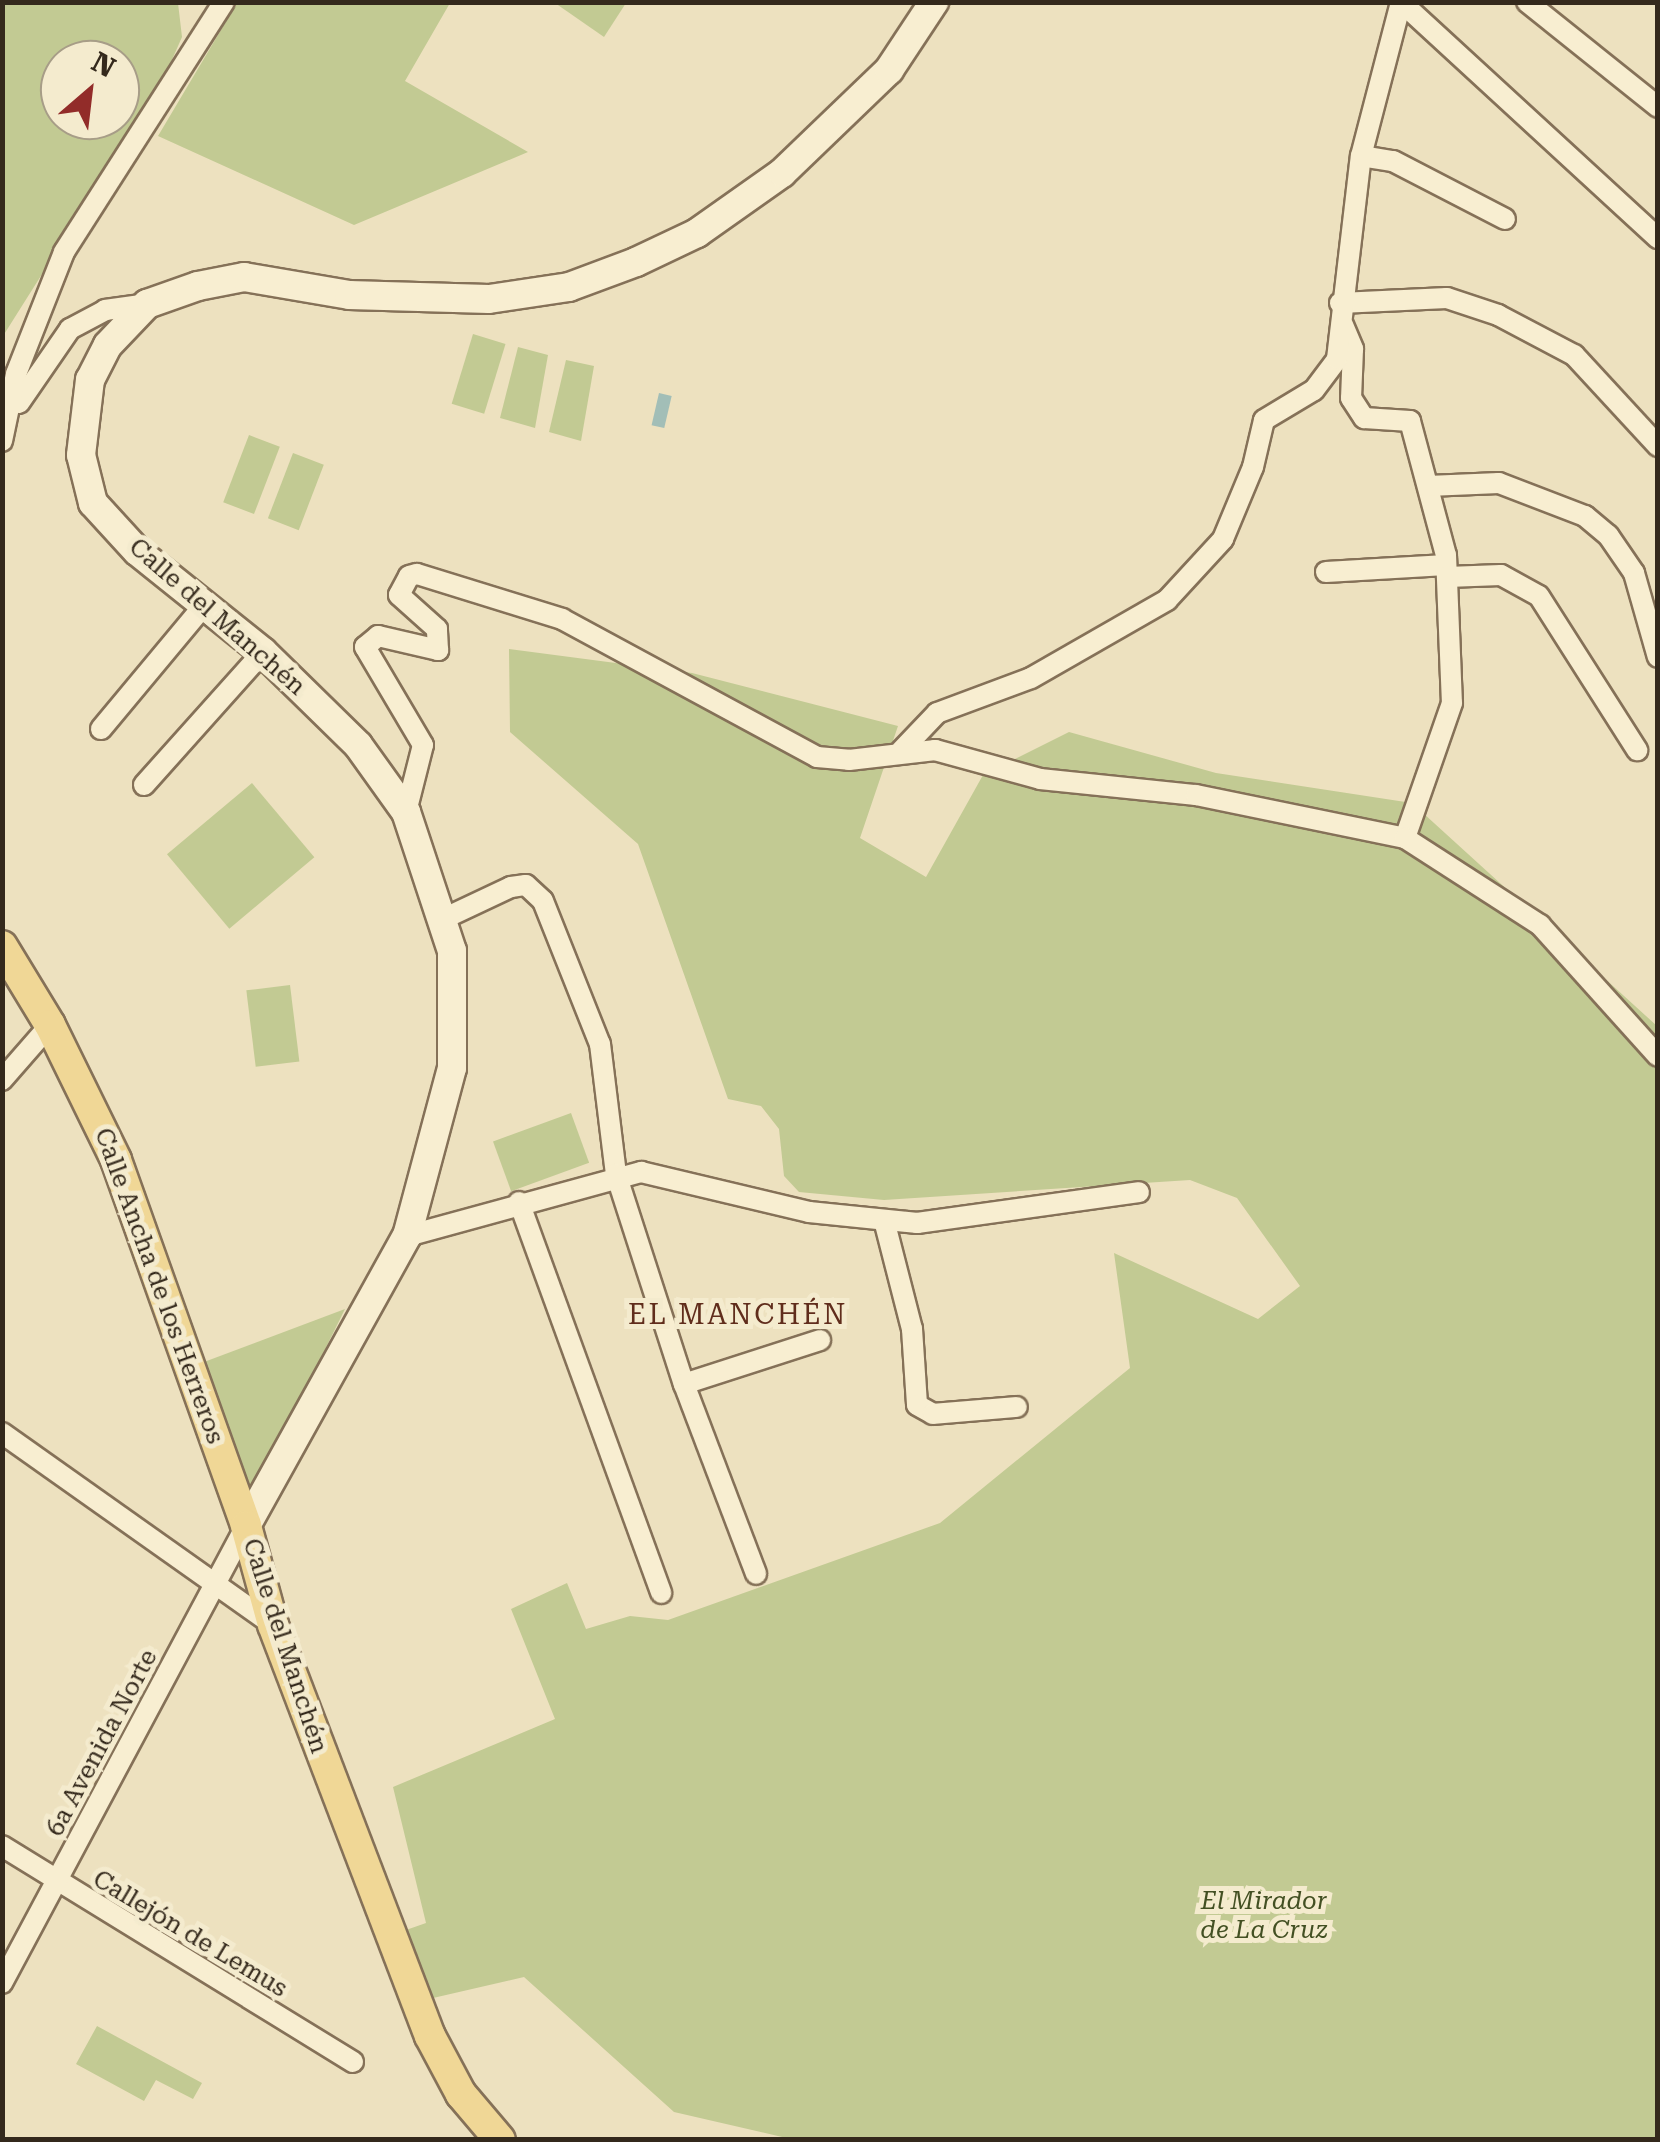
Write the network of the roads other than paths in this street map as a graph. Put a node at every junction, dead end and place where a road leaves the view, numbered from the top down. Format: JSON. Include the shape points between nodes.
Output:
{"nodes":[{"id":1,"x":224,"y":2,"type":"edge"},
{"id":2,"x":934,"y":2,"type":"edge"},
{"id":3,"x":1527,"y":2,"type":"edge"},
{"id":4,"x":1658,"y":107,"type":"edge"},
{"id":5,"x":1362,"y":156,"type":"junction"},
{"id":6,"x":1505,"y":219,"type":"dead end"},
{"id":7,"x":1658,"y":238,"type":"edge"},
{"id":8,"x":147,"y":304,"type":"junction"},
{"id":9,"x":1341,"y":313,"type":"junction"},
{"id":10,"x":2,"y":441,"type":"edge"},
{"id":11,"x":1658,"y":446,"type":"edge"},
{"id":12,"x":1428,"y":486,"type":"junction"},
{"id":13,"x":1447,"y":571,"type":"junction"},
{"id":14,"x":1326,"y":572,"type":"dead end"},
{"id":15,"x":1653,"y":602,"type":"edge"},
{"id":16,"x":206,"y":604,"type":"junction"},
{"id":17,"x":263,"y":652,"type":"junction"},
{"id":18,"x":1658,"y":657,"type":"edge"},
{"id":19,"x":101,"y":729,"type":"dead end"},
{"id":20,"x":1637,"y":750,"type":"dead end"},
{"id":21,"x":902,"y":751,"type":"junction"},
{"id":22,"x":144,"y":785,"type":"dead end"},
{"id":23,"x":406,"y":812,"type":"junction"},
{"id":24,"x":1405,"y":838,"type":"junction"},
{"id":25,"x":444,"y":919,"type":"junction"},
{"id":26,"x":2,"y":946,"type":"edge"},
{"id":27,"x":50,"y":1024,"type":"junction"},
{"id":28,"x":1658,"y":1056,"type":"edge"},
{"id":29,"x":2,"y":1080,"type":"edge"},
{"id":30,"x":616,"y":1174,"type":"junction"},
{"id":31,"x":1138,"y":1192,"type":"dead end"},
{"id":32,"x":519,"y":1202,"type":"junction"},
{"id":33,"x":884,"y":1220,"type":"junction"},
{"id":34,"x":407,"y":1236,"type":"junction"},
{"id":35,"x":820,"y":1340,"type":"dead end"},
{"id":36,"x":684,"y":1384,"type":"junction"},
{"id":37,"x":1017,"y":1407,"type":"dead end"},
{"id":38,"x":2,"y":1433,"type":"edge"},
{"id":39,"x":246,"y":1526,"type":"junction"},
{"id":40,"x":756,"y":1574,"type":"dead end"},
{"id":41,"x":216,"y":1584,"type":"junction"},
{"id":42,"x":661,"y":1593,"type":"dead end"},
{"id":43,"x":274,"y":1625,"type":"junction"},
{"id":44,"x":2,"y":1846,"type":"edge"},
{"id":45,"x":57,"y":1881,"type":"junction"},
{"id":46,"x":2,"y":1983,"type":"edge"},
{"id":47,"x":352,"y":2062,"type":"dead end"},
{"id":48,"x":500,"y":2140,"type":"edge"}],
"edges":[{"from":1,"to":10,"type":"street","via":[[64,252],[16,374]]},
{"from":2,"to":8,"type":"street","via":[[888,70],[782,173],[696,233],[636,262],[569,287],[490,299],[349,295],[244,277]]},
{"from":3,"to":4,"type":"street"},
{"from":5,"to":6,"type":"street","via":[[1393,162]]},
{"from":5,"to":7,"type":"street","via":[[1401,2]]},
{"from":5,"to":9,"type":"street"},
{"from":8,"to":10,"type":"street","via":[[105,310],[70,330],[28,383]]},
{"from":8,"to":16,"type":"street","name":"Calle del Manchén","via":[[108,346],[90,380],[81,455],[93,502],[137,551]]},
{"from":9,"to":11,"type":"street","via":[[1447,298],[1498,316],[1574,355]]},
{"from":9,"to":12,"type":"street","via":[[1352,349],[1356,410],[1364,418],[1410,421]]},
{"from":9,"to":21,"type":"street","via":[[1329,377],[1264,420],[1239,506],[1198,572],[1167,600],[1031,678],[937,713]]},
{"from":12,"to":13,"type":"street"},
{"from":12,"to":15,"type":"street","via":[[1499,483],[1585,516],[1608,535]]},
{"from":13,"to":14,"type":"street"},
{"from":13,"to":20,"type":"street","via":[[1501,575],[1539,596]]},
{"from":13,"to":24,"type":"street","via":[[1452,703]]},
{"from":15,"to":18,"type":"street"},
{"from":16,"to":17,"type":"street","name":"Calle del Manchén"},
{"from":16,"to":19,"type":"street"},
{"from":17,"to":22,"type":"street"},
{"from":17,"to":23,"type":"street","name":"Calle del Manchén","via":[[358,745]]},
{"from":21,"to":23,"type":"street","via":[[850,760],[817,756],[562,620],[417,574],[399,596],[437,629],[438,650],[378,636],[365,647],[424,745]]},
{"from":21,"to":24,"type":"street","via":[[935,750],[1040,779],[1196,796]]},
{"from":23,"to":25,"type":"street","name":"Calle del Manchén"},
{"from":24,"to":28,"type":"street","via":[[1540,925]]},
{"from":25,"to":30,"type":"street","via":[[511,887],[537,891],[600,1044]]},
{"from":25,"to":34,"type":"street","name":"Calle del Manchén","via":[[454,980],[452,1068]]},
{"from":26,"to":27,"type":"main road","name":"Calle Ancha de los Herreros"},
{"from":27,"to":29,"type":"street"},
{"from":27,"to":39,"type":"main road","name":"Calle Ancha de los Herreros","via":[[116,1160]]},
{"from":30,"to":32,"type":"street"},
{"from":30,"to":33,"type":"street","via":[[640,1172],[809,1212]]},
{"from":30,"to":36,"type":"street"},
{"from":31,"to":33,"type":"street","via":[[917,1224]]},
{"from":32,"to":34,"type":"street"},
{"from":32,"to":42,"type":"street"},
{"from":33,"to":37,"type":"street","via":[[912,1330],[917,1405],[933,1414]]},
{"from":34,"to":39,"type":"street","name":"Calle del Manchén"},
{"from":35,"to":36,"type":"street"},
{"from":36,"to":40,"type":"street"},
{"from":38,"to":41,"type":"street"},
{"from":39,"to":41,"type":"street","name":"6a Avenida Norte"},
{"from":39,"to":43,"type":"main road","name":"Calle del Manchén"},
{"from":41,"to":43,"type":"street"},
{"from":41,"to":45,"type":"street","name":"6a Avenida Norte"},
{"from":43,"to":48,"type":"main road","name":"Calle del Manchén","via":[[369,1890],[430,2036],[461,2094]]},
{"from":44,"to":45,"type":"street","name":"Callejón de Lemus"},
{"from":45,"to":46,"type":"street","name":"6a Avenida Norte"},
{"from":45,"to":47,"type":"street","name":"Callejón de Lemus"}]}
